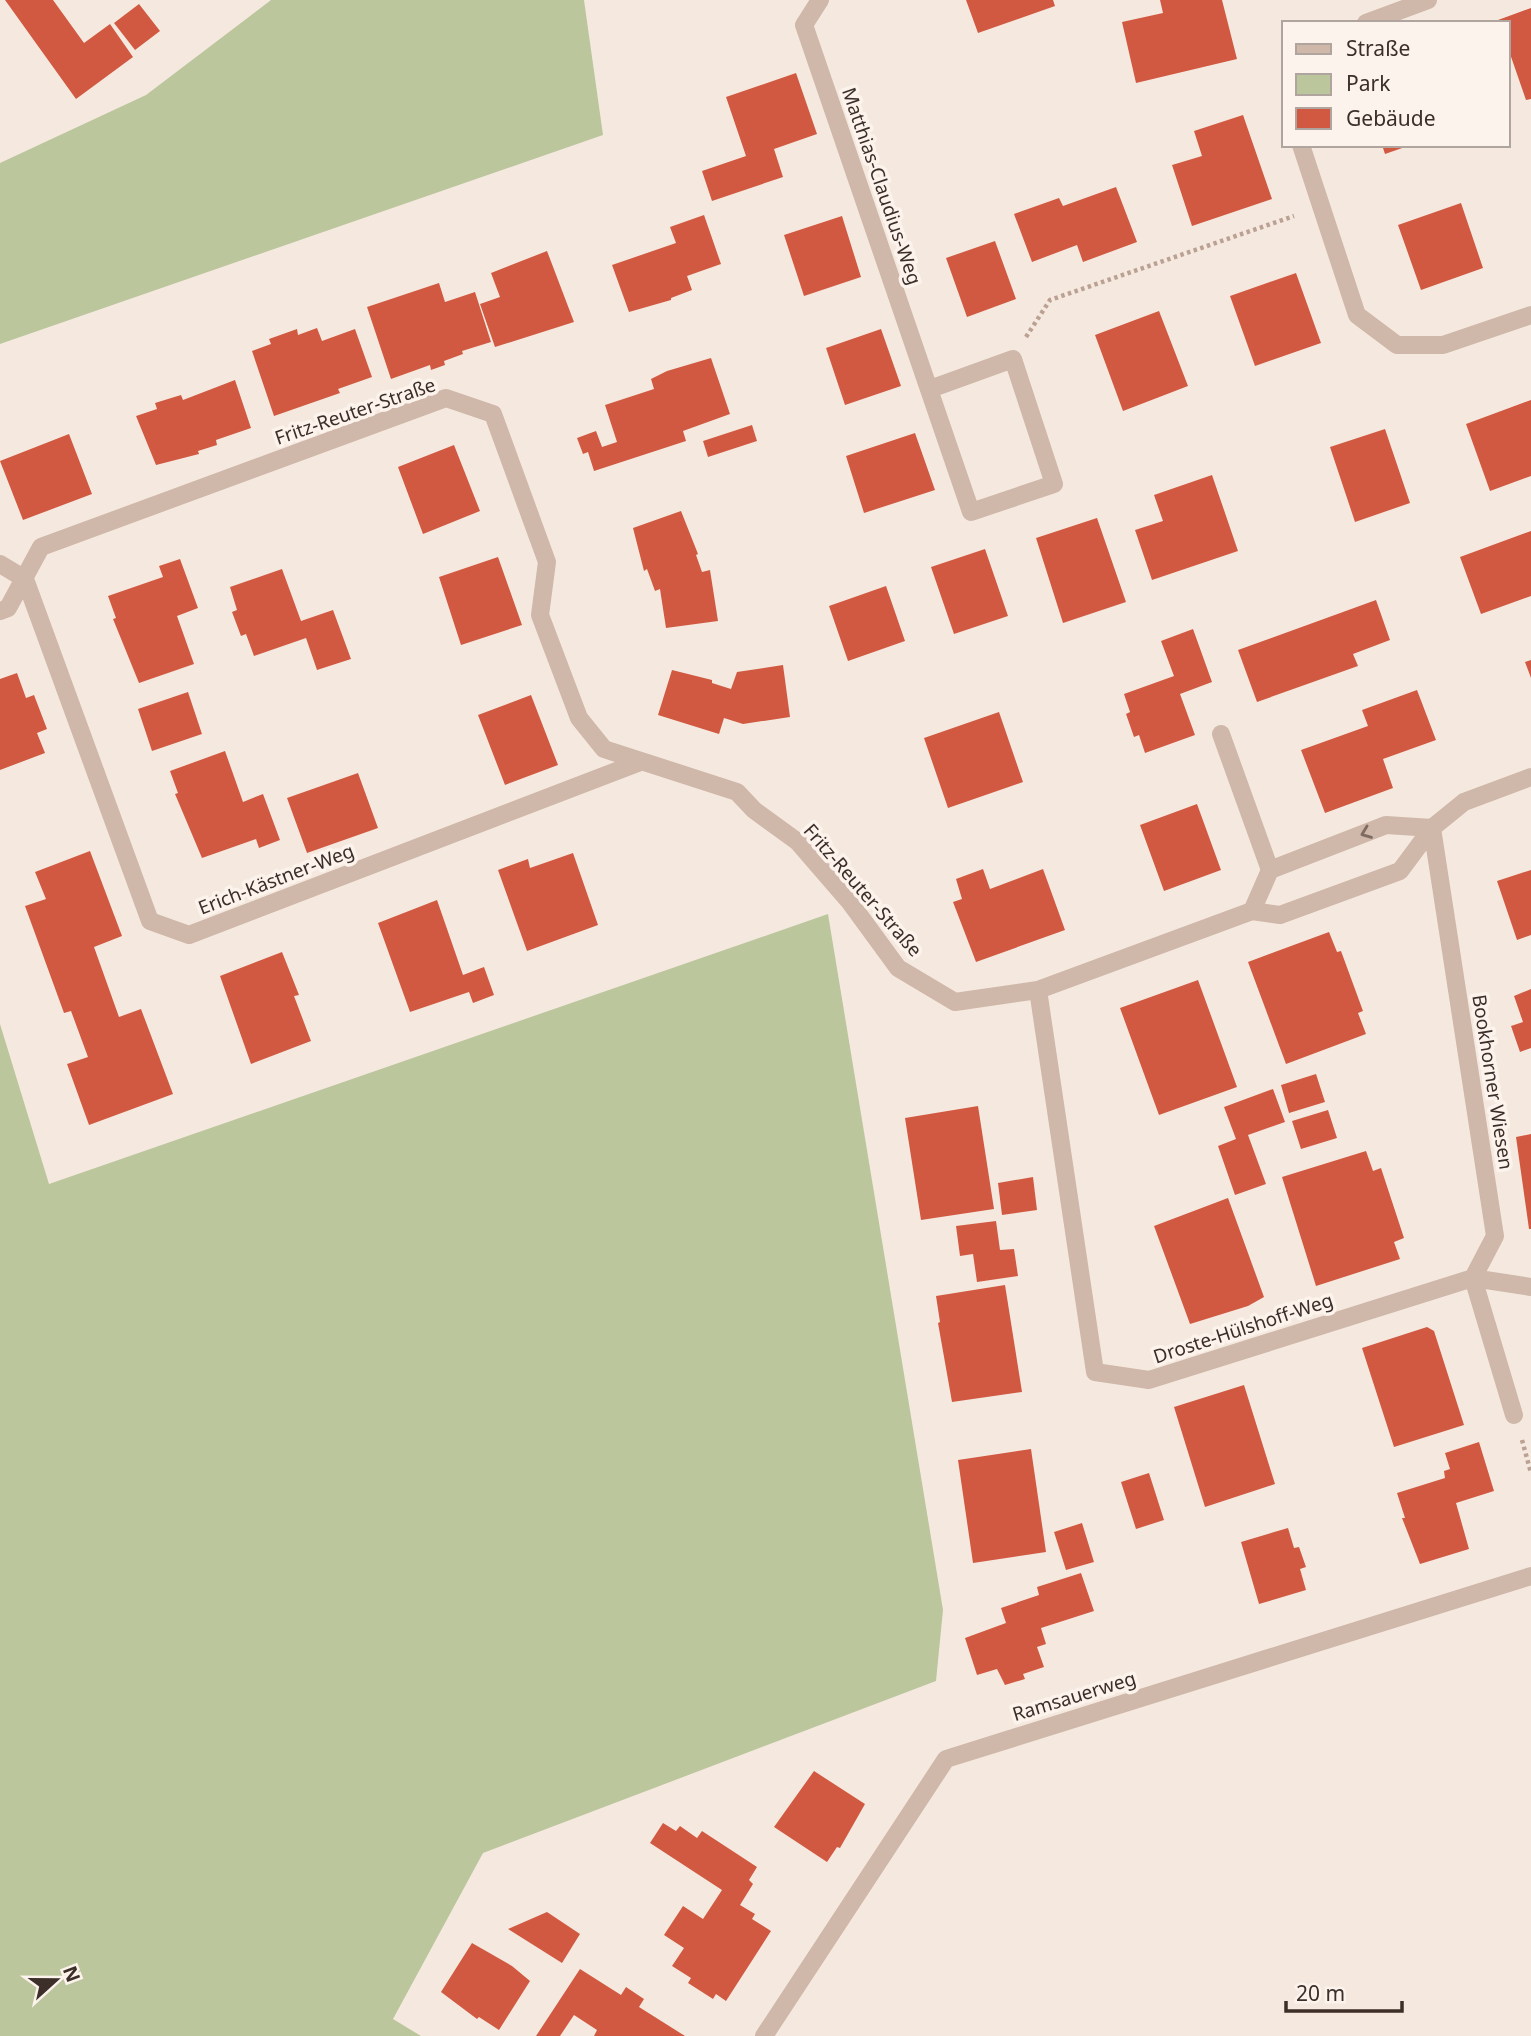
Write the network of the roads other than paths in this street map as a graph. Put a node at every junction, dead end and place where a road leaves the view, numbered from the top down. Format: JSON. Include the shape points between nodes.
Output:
{"nodes":[{"id":1,"x":820,"y":0,"type":"edge"},
{"id":2,"x":1428,"y":0,"type":"edge"},
{"id":3,"x":1371,"y":21,"type":"edge"},
{"id":4,"x":1302,"y":147,"type":"edge"},
{"id":5,"x":1531,"y":315,"type":"edge"},
{"id":6,"x":930,"y":389,"type":"junction"},
{"id":7,"x":0,"y":564,"type":"edge"},
{"id":8,"x":25,"y":579,"type":"junction"},
{"id":9,"x":0,"y":611,"type":"edge"},
{"id":10,"x":1221,"y":734,"type":"dead end"},
{"id":11,"x":640,"y":762,"type":"junction"},
{"id":12,"x":1531,"y":777,"type":"edge"},
{"id":13,"x":1432,"y":828,"type":"junction"},
{"id":14,"x":1270,"y":870,"type":"junction"},
{"id":15,"x":1252,"y":911,"type":"junction"},
{"id":16,"x":1038,"y":990,"type":"junction"},
{"id":17,"x":1473,"y":1278,"type":"junction"},
{"id":18,"x":1531,"y":1287,"type":"edge"},
{"id":19,"x":1514,"y":1415,"type":"dead end"},
{"id":20,"x":1531,"y":1576,"type":"edge"},
{"id":21,"x":764,"y":2036,"type":"edge"}],
"edges":[{"from":1,"to":6,"type":"street","name":"Matthias-Claudius-Weg","via":[[804,25]]},
{"from":2,"to":3,"type":"street"},
{"from":4,"to":5,"type":"street","via":[[1357,314],[1397,345],[1443,345]]},
{"from":6,"to":6,"type":"street","name":"Matthias-Claudius-Weg","via":[[971,512],[1054,484],[1013,359]]},
{"from":7,"to":8,"type":"street"},
{"from":8,"to":9,"type":"street","name":"Fritz-Reuter-Straße","via":[[8,608]]},
{"from":8,"to":11,"type":"street","name":"Erich-Kästner-Weg","via":[[150,921],[189,935]]},
{"from":8,"to":11,"type":"street","name":"Fritz-Reuter-Straße","via":[[41,547],[446,398],[493,414],[547,562],[540,615],[579,718],[604,748]]},
{"from":10,"to":14,"type":"street"},
{"from":11,"to":16,"type":"street","name":"Fritz-Reuter-Straße","via":[[737,792],[798,842],[898,968],[955,1002]]},
{"from":12,"to":13,"type":"street","name":"Fritz-Reuter-Straße","via":[[1464,802]]},
{"from":13,"to":14,"type":"street","one_way":true,"via":[[1386,825]]},
{"from":13,"to":15,"type":"street","name":"Fritz-Reuter-Straße","via":[[1400,870],[1280,915]]},
{"from":13,"to":17,"type":"street","name":"Bookhorner Wiesen","via":[[1495,1236]]},
{"from":14,"to":15,"type":"street"},
{"from":15,"to":16,"type":"street","name":"Fritz-Reuter-Straße"},
{"from":16,"to":17,"type":"street","name":"Droste-Hülshoff-Weg","via":[[1095,1372],[1149,1380]]},
{"from":17,"to":18,"type":"street"},
{"from":17,"to":19,"type":"street"},
{"from":20,"to":21,"type":"street","name":"Ramsauerweg","via":[[946,1759]]}]}
